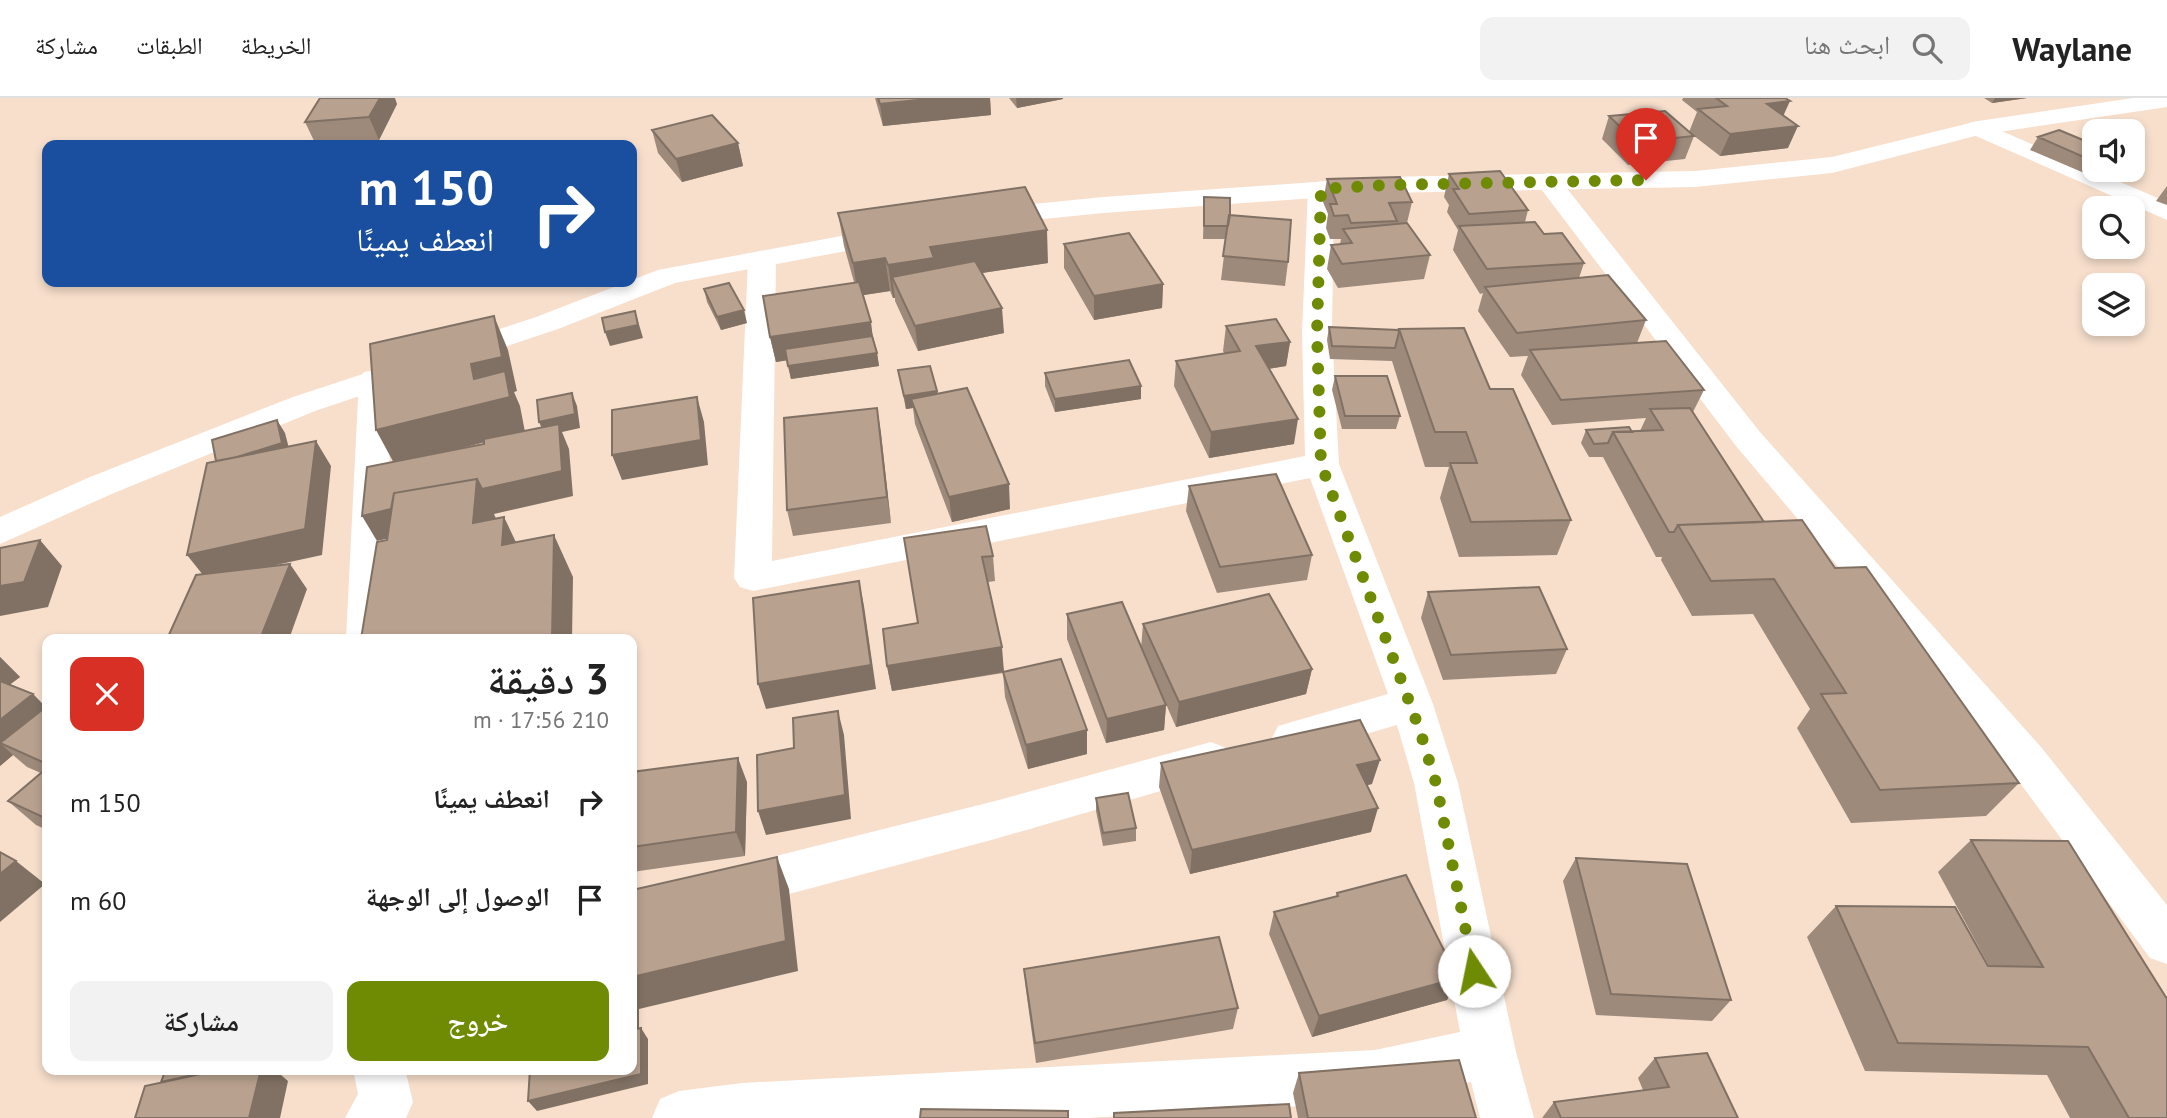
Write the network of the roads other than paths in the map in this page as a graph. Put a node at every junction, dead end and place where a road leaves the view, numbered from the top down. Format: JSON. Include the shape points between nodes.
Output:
{"nodes":[{"id":1,"x":2167,"y":100,"type":"edge"},
{"id":2,"x":1978,"y":128,"type":"junction"},
{"id":3,"x":1548,"y":181,"type":"junction"},
{"id":4,"x":1321,"y":189,"type":"junction"},
{"id":5,"x":2167,"y":212,"type":"edge"},
{"id":6,"x":963,"y":220,"type":"edge"},
{"id":7,"x":925,"y":228,"type":"edge"},
{"id":8,"x":762,"y":260,"type":"junction"},
{"id":9,"x":375,"y":379,"type":"junction"},
{"id":10,"x":1321,"y":464,"type":"junction"},
{"id":11,"x":0,"y":532,"type":"edge"},
{"id":12,"x":366,"y":634,"type":"edge"},
{"id":13,"x":1412,"y":705,"type":"junction"},
{"id":14,"x":637,"y":914,"type":"edge"},
{"id":15,"x":2167,"y":942,"type":"edge"},
{"id":16,"x":1490,"y":1052,"type":"junction"},
{"id":17,"x":380,"y":1075,"type":"edge"},
{"id":18,"x":372,"y":1118,"type":"edge"},
{"id":19,"x":679,"y":1118,"type":"edge"},
{"id":20,"x":1507,"y":1118,"type":"edge"}],
"edges":[{"from":1,"to":2,"type":"street"},
{"from":2,"to":3,"type":"street","via":[[1832,165],[1695,179]]},
{"from":2,"to":5,"type":"street"},
{"from":3,"to":4,"type":"street"},
{"from":3,"to":15,"type":"street","via":[[1748,439],[2026,759]]},
{"from":4,"to":6,"type":"street"},
{"from":4,"to":10,"type":"street","via":[[1317,333]]},
{"from":7,"to":8,"type":"street"},
{"from":8,"to":9,"type":"street","via":[[668,276],[547,323]]},
{"from":8,"to":10,"type":"street","via":[[753,578]]},
{"from":9,"to":11,"type":"street","via":[[102,485]]},
{"from":9,"to":12,"type":"street"},
{"from":10,"to":13,"type":"street"},
{"from":13,"to":14,"type":"street"},
{"from":13,"to":16,"type":"street","via":[[1436,783]]},
{"from":16,"to":19,"type":"street","via":[[1375,1076],[742,1110]]},
{"from":16,"to":20,"type":"street"},
{"from":17,"to":18,"type":"street","via":[[386,1102]]}]}
